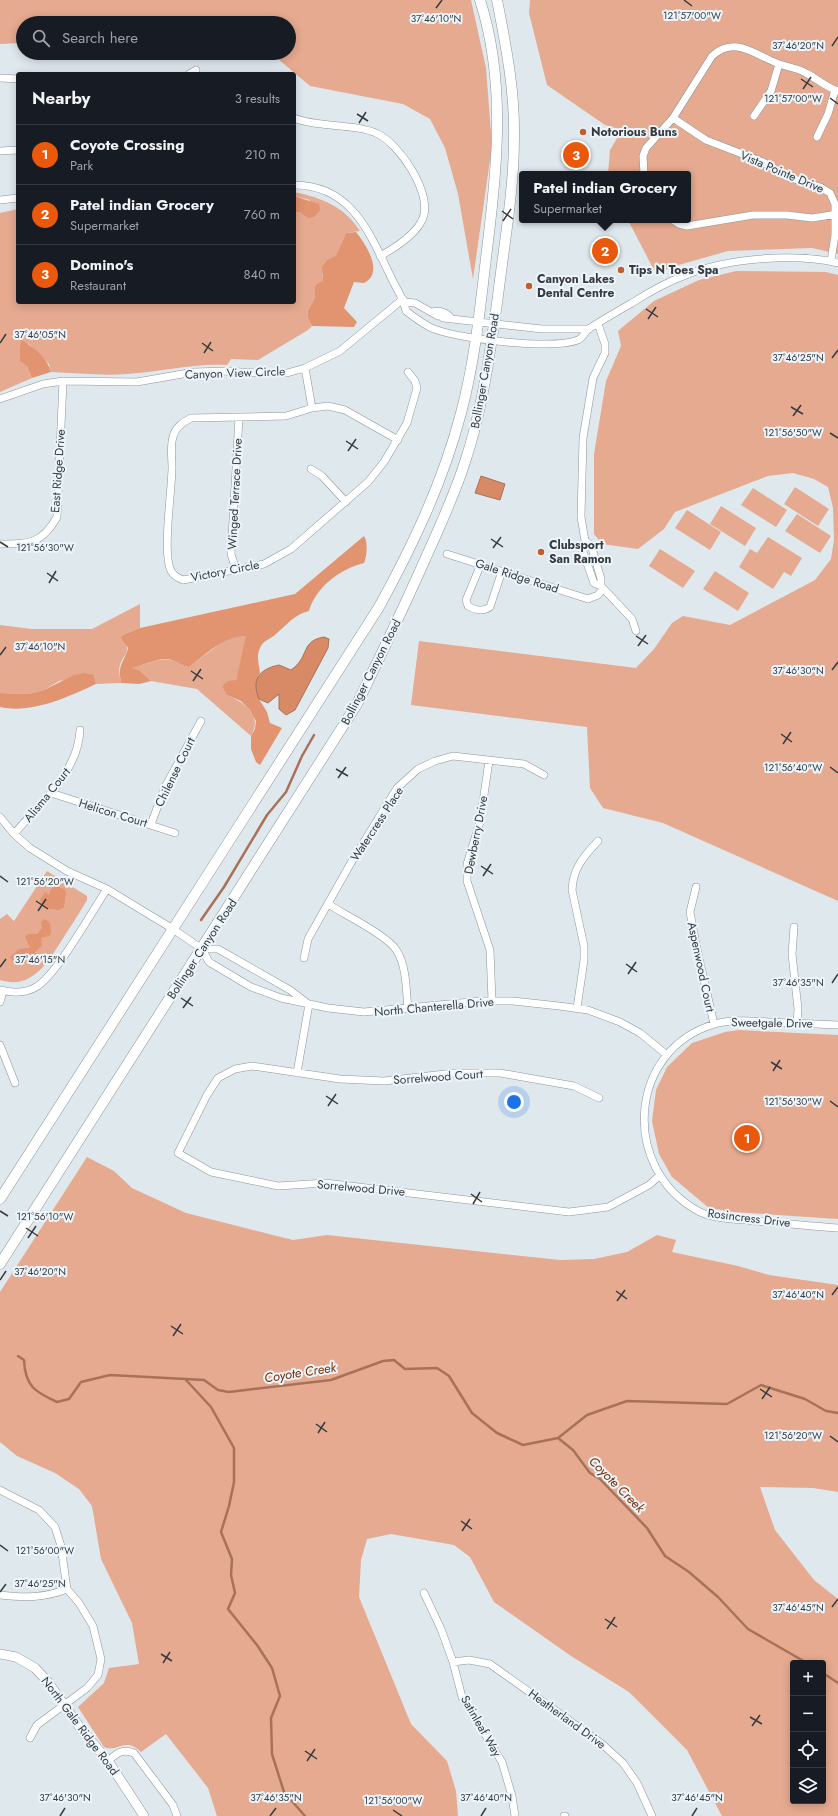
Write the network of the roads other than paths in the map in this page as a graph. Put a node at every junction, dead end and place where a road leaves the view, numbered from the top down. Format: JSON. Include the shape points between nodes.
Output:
{"nodes":[{"id":1,"x":480,"y":0,"type":"edge"},
{"id":2,"x":497,"y":0,"type":"edge"},
{"id":3,"x":779,"y":64,"type":"junction"},
{"id":4,"x":196,"y":70,"type":"dead end"},
{"id":5,"x":192,"y":72,"type":"edge"},
{"id":6,"x":0,"y":78,"type":"edge"},
{"id":7,"x":16,"y":79,"type":"edge"},
{"id":8,"x":836,"y":91,"type":"edge"},
{"id":9,"x":754,"y":116,"type":"dead end"},
{"id":10,"x":296,"y":118,"type":"edge"},
{"id":11,"x":673,"y":118,"type":"junction"},
{"id":12,"x":817,"y":138,"type":"dead end"},
{"id":13,"x":16,"y":150,"type":"edge"},
{"id":14,"x":0,"y":151,"type":"edge"},
{"id":15,"x":644,"y":171,"type":"edge"},
{"id":16,"x":296,"y":185,"type":"edge"},
{"id":17,"x":16,"y":198,"type":"edge"},
{"id":18,"x":0,"y":200,"type":"edge"},
{"id":19,"x":837,"y":214,"type":"edge"},
{"id":20,"x":678,"y":223,"type":"edge"},
{"id":21,"x":380,"y":256,"type":"junction"},
{"id":22,"x":834,"y":262,"type":"edge"},
{"id":23,"x":404,"y":300,"type":"junction"},
{"id":24,"x":438,"y":315,"type":"junction"},
{"id":25,"x":451,"y":318,"type":"junction"},
{"id":26,"x":478,"y":323,"type":"junction"},
{"id":27,"x":494,"y":324,"type":"junction"},
{"id":28,"x":598,"y":324,"type":"junction"},
{"id":29,"x":589,"y":329,"type":"junction"},
{"id":30,"x":476,"y":337,"type":"junction"},
{"id":31,"x":492,"y":339,"type":"junction"},
{"id":32,"x":305,"y":368,"type":"junction"},
{"id":33,"x":408,"y":372,"type":"dead end"},
{"id":34,"x":63,"y":381,"type":"junction"},
{"id":35,"x":0,"y":399,"type":"edge"},
{"id":36,"x":312,"y":408,"type":"junction"},
{"id":37,"x":239,"y":418,"type":"junction"},
{"id":38,"x":398,"y":440,"type":"junction"},
{"id":39,"x":311,"y":469,"type":"dead end"},
{"id":40,"x":346,"y":502,"type":"junction"},
{"id":41,"x":0,"y":544,"type":"edge"},
{"id":42,"x":447,"y":554,"type":"dead end"},
{"id":43,"x":480,"y":564,"type":"junction"},
{"id":44,"x":236,"y":570,"type":"junction"},
{"id":45,"x":502,"y":571,"type":"junction"},
{"id":46,"x":602,"y":587,"type":"junction"},
{"id":47,"x":636,"y":631,"type":"dead end"},
{"id":48,"x":201,"y":720,"type":"dead end"},
{"id":49,"x":80,"y":730,"type":"dead end"},
{"id":50,"x":490,"y":761,"type":"junction"},
{"id":51,"x":544,"y":775,"type":"dead end"},
{"id":52,"x":51,"y":793,"type":"junction"},
{"id":53,"x":0,"y":817,"type":"edge"},
{"id":54,"x":151,"y":824,"type":"junction"},
{"id":55,"x":175,"y":832,"type":"dead end"},
{"id":56,"x":14,"y":834,"type":"junction"},
{"id":57,"x":598,"y":841,"type":"dead end"},
{"id":58,"x":696,"y":887,"type":"dead end"},
{"id":59,"x":107,"y":889,"type":"junction"},
{"id":60,"x":328,"y":904,"type":"junction"},
{"id":61,"x":794,"y":927,"type":"dead end"},
{"id":62,"x":173,"y":930,"type":"junction"},
{"id":63,"x":202,"y":949,"type":"junction"},
{"id":64,"x":304,"y":958,"type":"dead end"},
{"id":65,"x":1,"y":990,"type":"edge"},
{"id":66,"x":492,"y":1001,"type":"junction"},
{"id":67,"x":0,"y":1002,"type":"edge"},
{"id":68,"x":309,"y":1004,"type":"junction"},
{"id":69,"x":577,"y":1008,"type":"junction"},
{"id":70,"x":408,"y":1009,"type":"junction"},
{"id":71,"x":797,"y":1023,"type":"junction"},
{"id":72,"x":714,"y":1024,"type":"junction"},
{"id":73,"x":838,"y":1025,"type":"edge"},
{"id":74,"x":0,"y":1045,"type":"edge"},
{"id":75,"x":667,"y":1055,"type":"junction"},
{"id":76,"x":297,"y":1073,"type":"junction"},
{"id":77,"x":15,"y":1083,"type":"dead end"},
{"id":78,"x":598,"y":1098,"type":"dead end"},
{"id":79,"x":659,"y":1176,"type":"junction"},
{"id":80,"x":0,"y":1199,"type":"edge"},
{"id":81,"x":838,"y":1228,"type":"edge"},
{"id":82,"x":0,"y":1264,"type":"edge"},
{"id":83,"x":0,"y":1490,"type":"edge"},
{"id":84,"x":67,"y":1589,"type":"junction"},
{"id":85,"x":424,"y":1593,"type":"dead end"},
{"id":86,"x":0,"y":1595,"type":"edge"},
{"id":87,"x":0,"y":1654,"type":"edge"},
{"id":88,"x":453,"y":1662,"type":"junction"},
{"id":89,"x":64,"y":1704,"type":"junction"},
{"id":90,"x":30,"y":1738,"type":"dead end"},
{"id":91,"x":108,"y":1761,"type":"junction"},
{"id":92,"x":144,"y":1816,"type":"edge"},
{"id":93,"x":177,"y":1816,"type":"edge"},
{"id":94,"x":515,"y":1816,"type":"edge"},
{"id":95,"x":652,"y":1816,"type":"edge"}],
"edges":[{"from":1,"to":26,"type":"main road","name":"Bollinger Canyon Road","via":[[493,65],[498,139],[496,181]]},
{"from":2,"to":27,"type":"main road","name":"Bollinger Canyon Road","via":[[512,85],[514,138],[511,188]]},
{"from":3,"to":8,"type":"street","via":[[804,71]]},
{"from":3,"to":9,"type":"street","via":[[771,90]]},
{"from":3,"to":11,"type":"street","via":[[737,47],[720,48],[712,56]]},
{"from":4,"to":5,"type":"street"},
{"from":6,"to":7,"type":"street"},
{"from":8,"to":12,"type":"street"},
{"from":10,"to":21,"type":"street","via":[[376,133],[389,140],[418,180],[424,215],[410,235]]},
{"from":11,"to":15,"type":"street","via":[[646,148],[643,156]]},
{"from":11,"to":19,"type":"street","name":"Vista Pointe Drive","via":[[706,140],[764,162],[788,177],[830,193]]},
{"from":13,"to":14,"type":"street"},
{"from":16,"to":21,"type":"street","via":[[314,187],[342,200],[355,211],[365,225]]},
{"from":17,"to":18,"type":"street"},
{"from":19,"to":20,"type":"street","via":[[812,218],[753,215],[687,226]]},
{"from":19,"to":22,"type":"street","name":"Vista Pointe Drive"},
{"from":21,"to":23,"type":"street"},
{"from":22,"to":28,"type":"street","via":[[790,258],[753,260],[687,274],[657,288]]},
{"from":23,"to":24,"type":"street"},
{"from":23,"to":30,"type":"street","via":[[406,311],[427,325],[445,332]]},
{"from":23,"to":32,"type":"street","name":"Canyon View Circle","via":[[340,351]]},
{"from":24,"to":25,"type":"street"},
{"from":24,"to":25,"type":"street","via":[[439,310]]},
{"from":25,"to":26,"type":"street"},
{"from":26,"to":27,"type":"street"},
{"from":26,"to":30,"type":"main road","name":"Bollinger Canyon Road"},
{"from":27,"to":29,"type":"street","via":[[542,329]]},
{"from":27,"to":31,"type":"main road","name":"Bollinger Canyon Road"},
{"from":28,"to":29,"type":"street"},
{"from":28,"to":46,"type":"street","via":[[604,339],[605,353],[593,378],[582,438],[581,517],[585,541],[591,545]]},
{"from":29,"to":31,"type":"street","via":[[580,339],[553,345]]},
{"from":30,"to":31,"type":"street"},
{"from":30,"to":62,"type":"main road","name":"Bollinger Canyon Road","via":[[461,412],[449,455],[436,492],[396,576],[379,607]]},
{"from":31,"to":63,"type":"main road","name":"Bollinger Canyon Road","via":[[478,418],[452,499],[380,658],[333,744]]},
{"from":32,"to":34,"type":"street","name":"Canyon View Circle","via":[[287,373],[194,372],[137,382]]},
{"from":32,"to":36,"type":"street"},
{"from":33,"to":38,"type":"street","via":[[417,388],[407,423]]},
{"from":34,"to":35,"type":"street","name":"Canyon View Circle","via":[[43,384]]},
{"from":34,"to":41,"type":"street","name":"East Ridge Drive","via":[[57,516],[50,529],[36,541]]},
{"from":36,"to":37,"type":"street","name":"Victory Circle","via":[[286,416]]},
{"from":36,"to":38,"type":"street","name":"Victory Circle","via":[[328,406],[345,410]]},
{"from":37,"to":44,"type":"street","name":"Winged Terrace Drive","via":[[231,554]]},
{"from":37,"to":44,"type":"street","name":"Victory Circle","via":[[191,418],[176,428],[171,447],[168,534],[169,564],[176,577],[183,580]]},
{"from":38,"to":40,"type":"street","name":"Victory Circle","via":[[368,482]]},
{"from":39,"to":40,"type":"street","via":[[322,476]]},
{"from":40,"to":44,"type":"street","name":"Victory Circle","via":[[291,549],[264,564]]},
{"from":42,"to":43,"type":"street","name":"Gale Ridge Road"},
{"from":43,"to":45,"type":"street","name":"Gale Ridge Road"},
{"from":43,"to":45,"type":"street","via":[[466,600],[468,606],[474,610],[487,610],[490,607]]},
{"from":45,"to":46,"type":"street","name":"Gale Ridge Road","via":[[588,599],[598,595]]},
{"from":46,"to":47,"type":"street","via":[[632,619]]},
{"from":48,"to":54,"type":"street","name":"Chilense Court","via":[[165,787]]},
{"from":49,"to":52,"type":"street","name":"Alisma Court","via":[[79,745],[72,764]]},
{"from":50,"to":51,"type":"street","name":"Watercress Place","via":[[524,764]]},
{"from":50,"to":60,"type":"street","name":"Watercress Place","via":[[453,756],[418,769],[397,788]]},
{"from":50,"to":66,"type":"street","name":"Dewberry Drive","via":[[480,822],[467,864],[467,881],[490,950]]},
{"from":52,"to":54,"type":"street","name":"Helicon Court"},
{"from":52,"to":56,"type":"street","name":"Alisma Court"},
{"from":53,"to":56,"type":"street","name":"North Chanterella Drive"},
{"from":54,"to":55,"type":"street","name":"Helicon Court"},
{"from":56,"to":59,"type":"street","name":"North Chanterella Drive","via":[[30,848],[67,871]]},
{"from":57,"to":69,"type":"street","via":[[580,860],[572,884],[584,946]]},
{"from":58,"to":72,"type":"street","name":"Aspenwood Court","via":[[690,912]]},
{"from":59,"to":62,"type":"street","name":"North Chanterella Drive"},
{"from":59,"to":65,"type":"street","via":[[49,976],[29,990]]},
{"from":60,"to":64,"type":"street","name":"Watercress Place","via":[[308,939]]},
{"from":60,"to":70,"type":"street","via":[[383,938],[397,952],[404,968]]},
{"from":61,"to":71,"type":"street","via":[[792,954],[798,1008]]},
{"from":62,"to":63,"type":"street","name":"North Chanterella Drive"},
{"from":62,"to":80,"type":"main road","name":"Bollinger Canyon Road"},
{"from":63,"to":68,"type":"street","name":"North Chanterella Drive","via":[[218,949],[290,990]]},
{"from":63,"to":68,"type":"street","name":"North Chanterella Drive","via":[[209,962],[251,987],[281,998]]},
{"from":63,"to":82,"type":"main road","name":"Bollinger Canyon Road"},
{"from":65,"to":67,"type":"street"},
{"from":66,"to":69,"type":"street","name":"North Chanterella Drive"},
{"from":66,"to":70,"type":"street","name":"North Chanterella Drive"},
{"from":68,"to":70,"type":"street","name":"North Chanterella Drive","via":[[353,1012]]},
{"from":68,"to":76,"type":"street"},
{"from":69,"to":75,"type":"street","name":"North Chanterella Drive","via":[[620,1022],[640,1033]]},
{"from":71,"to":72,"type":"street","name":"Sweetgale Drive","via":[[740,1020]]},
{"from":71,"to":73,"type":"street","name":"Sweetgale Drive"},
{"from":72,"to":75,"type":"street","name":"Sweetgale Drive","via":[[678,1044]]},
{"from":74,"to":77,"type":"street"},
{"from":75,"to":79,"type":"street","name":"Rosincress Drive","via":[[653,1078],[645,1102],[644,1127],[648,1151]]},
{"from":76,"to":78,"type":"street","name":"Sorrelwood Court","via":[[340,1079],[384,1081],[454,1074],[500,1073],[574,1086]]},
{"from":76,"to":79,"type":"street","name":"Sorrelwood Drive","via":[[252,1066],[235,1069],[218,1078],[178,1152],[211,1172],[278,1186],[325,1183],[569,1212],[608,1207]]},
{"from":79,"to":81,"type":"street","name":"Rosincress Drive","via":[[678,1198],[699,1211],[722,1217]]},
{"from":83,"to":84,"type":"street","via":[[39,1510],[54,1527],[61,1546]]},
{"from":84,"to":86,"type":"street","via":[[50,1595],[24,1598]]},
{"from":84,"to":89,"type":"street","via":[[80,1603],[93,1626],[101,1659],[98,1675],[88,1688]]},
{"from":85,"to":88,"type":"street","name":"Satinleaf Way","via":[[442,1629]]},
{"from":87,"to":89,"type":"street","name":"North Gale Ridge Road","via":[[16,1657],[35,1668]]},
{"from":88,"to":94,"type":"street","name":"Satinleaf Way","via":[[462,1697],[502,1762]]},
{"from":88,"to":95,"type":"street","name":"Heatherland Drive","via":[[469,1660],[490,1664],[601,1743],[623,1763],[637,1783]]},
{"from":89,"to":90,"type":"street","via":[[37,1725]]},
{"from":89,"to":91,"type":"street","name":"North Gale Ridge Road"},
{"from":91,"to":92,"type":"street","name":"North Gale Ridge Road"},
{"from":91,"to":93,"type":"street","via":[[121,1751],[134,1753],[173,1805]]}]}
